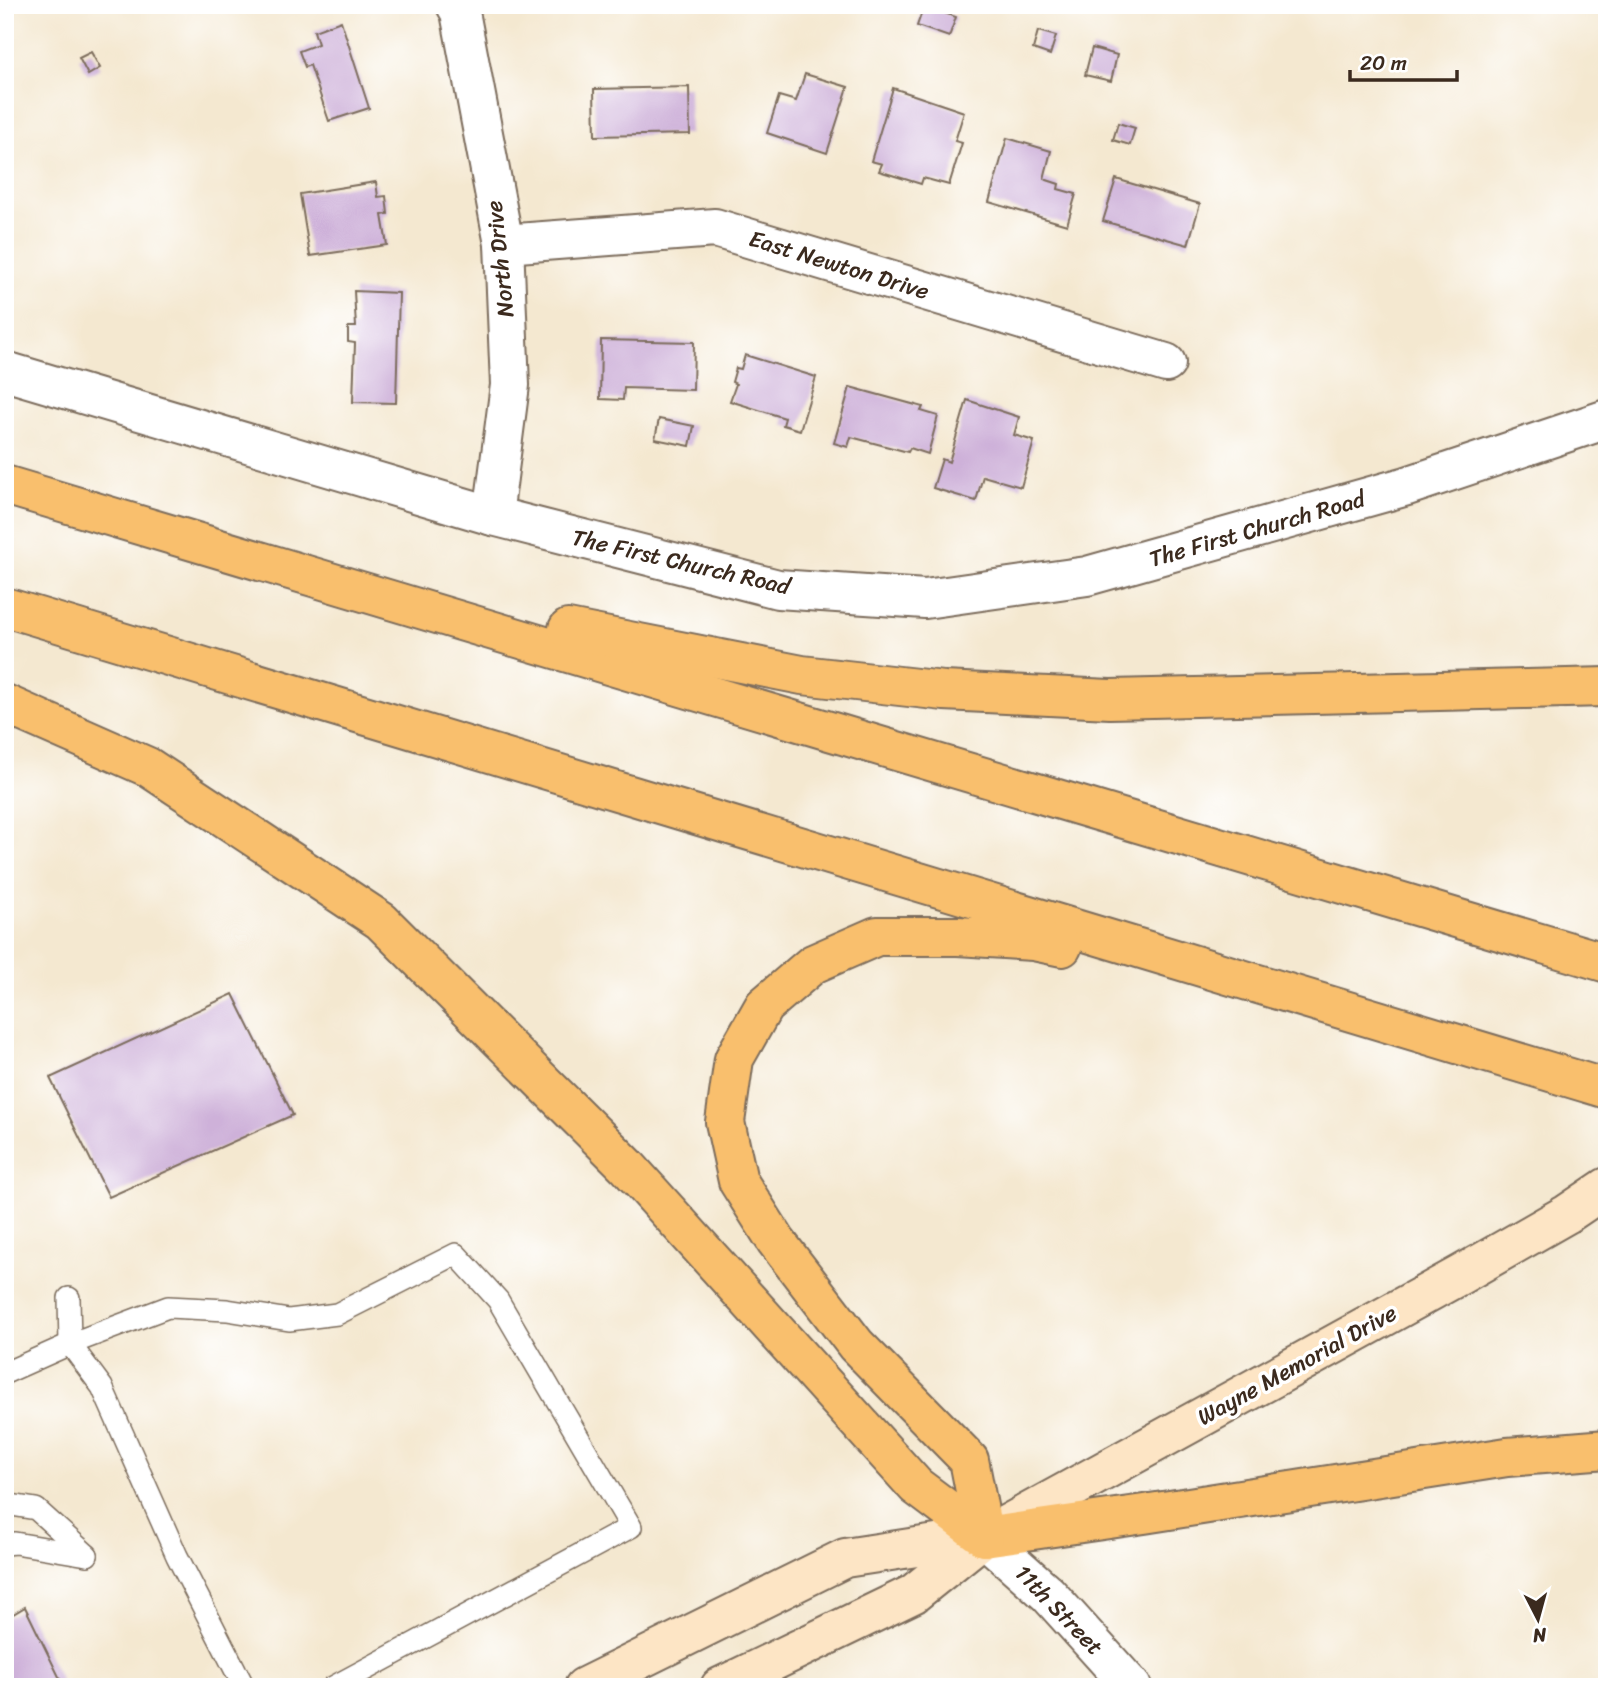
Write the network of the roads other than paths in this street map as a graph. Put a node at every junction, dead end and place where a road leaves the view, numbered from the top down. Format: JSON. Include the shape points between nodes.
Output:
{"nodes":[{"id":1,"x":456,"y":5,"type":"edge"},
{"id":2,"x":503,"y":244,"type":"junction"},
{"id":3,"x":1166,"y":363,"type":"dead end"},
{"id":4,"x":5,"y":371,"type":"edge"},
{"id":5,"x":1607,"y":419,"type":"edge"},
{"id":6,"x":5,"y":485,"type":"edge"},
{"id":7,"x":493,"y":516,"type":"junction"},
{"id":8,"x":351,"y":587,"type":"junction"},
{"id":9,"x":5,"y":607,"type":"edge"},
{"id":10,"x":1607,"y":687,"type":"edge"},
{"id":11,"x":5,"y":704,"type":"edge"},
{"id":12,"x":1607,"y":963,"type":"edge"},
{"id":13,"x":1276,"y":991,"type":"junction"},
{"id":14,"x":1607,"y":1089,"type":"edge"},
{"id":15,"x":1607,"y":1187,"type":"edge"},
{"id":16,"x":69,"y":1298,"type":"dead end"},
{"id":17,"x":70,"y":1343,"type":"junction"},
{"id":18,"x":5,"y":1373,"type":"edge"},
{"id":19,"x":1607,"y":1449,"type":"edge"},
{"id":20,"x":5,"y":1504,"type":"edge"},
{"id":21,"x":984,"y":1537,"type":"junction"},
{"id":22,"x":5,"y":1544,"type":"edge"},
{"id":23,"x":244,"y":1687,"type":"edge"},
{"id":24,"x":333,"y":1687,"type":"edge"},
{"id":25,"x":584,"y":1687,"type":"edge"},
{"id":26,"x":720,"y":1687,"type":"edge"},
{"id":27,"x":1132,"y":1687,"type":"edge"}],
"edges":[{"from":1,"to":2,"type":"street","name":"North Drive"},
{"from":2,"to":3,"type":"street","name":"East Newton Drive","via":[[715,228]]},
{"from":2,"to":7,"type":"street","name":"North Drive","via":[[510,385]]},
{"from":4,"to":7,"type":"street","name":"The First Church Road"},
{"from":5,"to":7,"type":"street","name":"The First Church Road","via":[[1407,486],[1087,576],[925,599],[778,589]]},
{"from":6,"to":8,"type":"highway"},
{"from":8,"to":10,"type":"highway","via":[[802,675],[944,691],[1110,699]]},
{"from":8,"to":12,"type":"highway"},
{"from":9,"to":13,"type":"highway"},
{"from":11,"to":21,"type":"highway","via":[[148,767],[381,921],[627,1166],[916,1486]]},
{"from":13,"to":14,"type":"highway"},
{"from":13,"to":21,"type":"highway","via":[[1033,941],[877,936],[813,964],[764,1006],[734,1059],[725,1122],[738,1181],[776,1241],[856,1345],[969,1460]]},
{"from":15,"to":21,"type":"main road","name":"Wayne Memorial Drive","via":[[1462,1275]]},
{"from":16,"to":17,"type":"lane"},
{"from":17,"to":18,"type":"lane"},
{"from":17,"to":23,"type":"lane","via":[[102,1387],[177,1556]]},
{"from":17,"to":24,"type":"lane","via":[[168,1307],[289,1320],[337,1314],[456,1254],[498,1300],[631,1527]]},
{"from":19,"to":21,"type":"highway","via":[[1507,1457]]},
{"from":20,"to":22,"type":"lane","via":[[36,1509],[87,1555]]},
{"from":21,"to":25,"type":"main road","name":"Wayne Memorial Drive","via":[[845,1558]]},
{"from":21,"to":26,"type":"main road","name":"Wayne Memorial Drive","via":[[913,1594]]},
{"from":21,"to":27,"type":"street","name":"11th Street","via":[[1048,1594]]}]}
